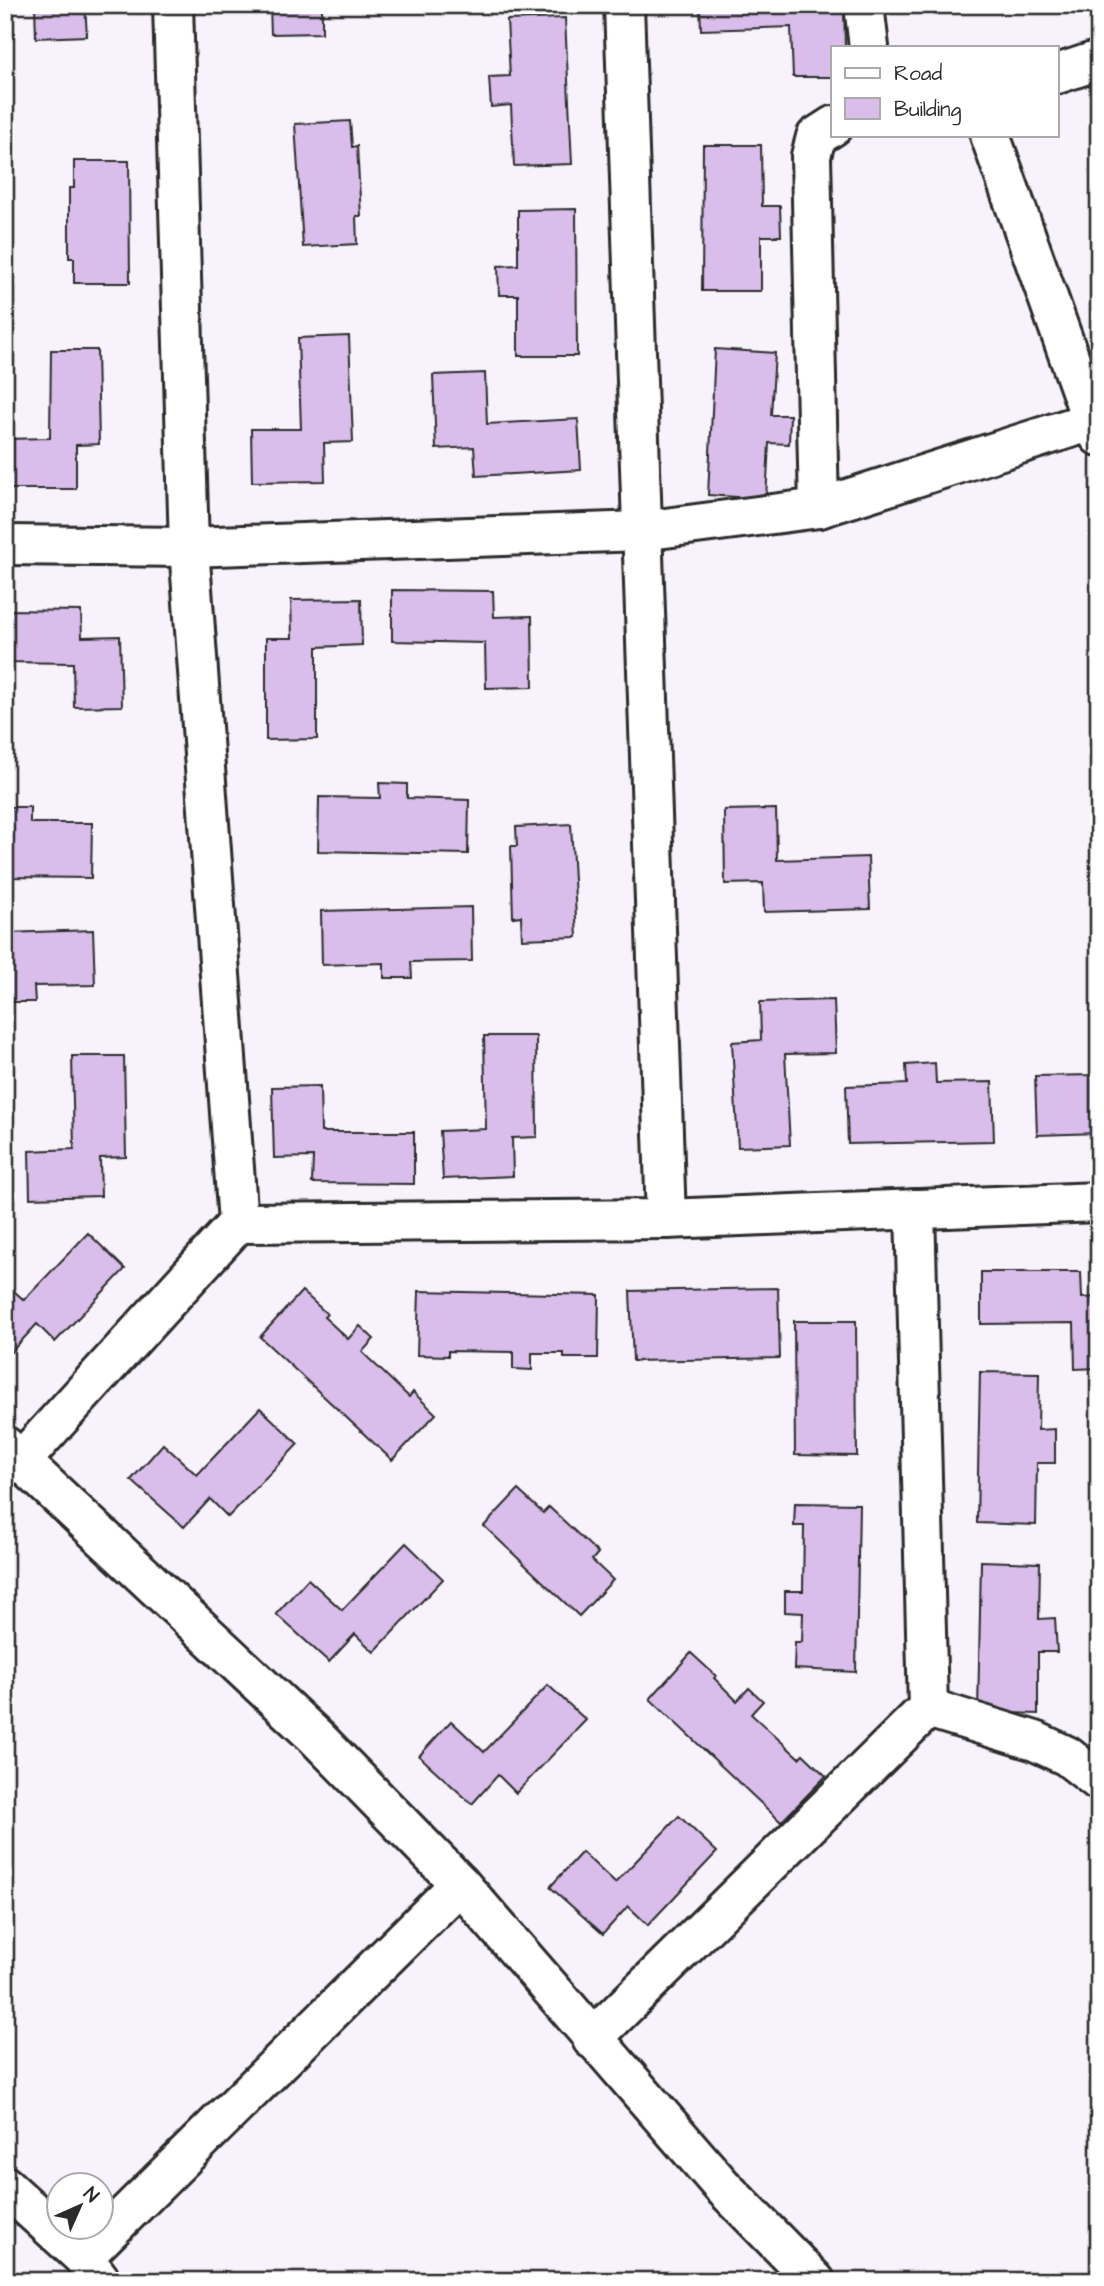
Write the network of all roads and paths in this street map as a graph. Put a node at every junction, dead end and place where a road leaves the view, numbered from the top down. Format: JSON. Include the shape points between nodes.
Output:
{"nodes":[{"id":1,"x":173,"y":5,"type":"edge"},
{"id":2,"x":624,"y":5,"type":"edge"},
{"id":3,"x":864,"y":5,"type":"edge"},
{"id":4,"x":869,"y":46,"type":"edge"},
{"id":5,"x":1099,"y":60,"type":"edge"},
{"id":6,"x":1058,"y":74,"type":"edge"},
{"id":7,"x":831,"y":127,"type":"edge"},
{"id":8,"x":990,"y":136,"type":"edge"},
{"id":9,"x":1096,"y":425,"type":"edge"},
{"id":10,"x":819,"y":508,"type":"junction"},
{"id":11,"x":642,"y":531,"type":"junction"},
{"id":12,"x":5,"y":545,"type":"edge"},
{"id":13,"x":189,"y":547,"type":"junction"},
{"id":14,"x":1099,"y":1202,"type":"edge"},
{"id":15,"x":915,"y":1209,"type":"junction"},
{"id":16,"x":666,"y":1219,"type":"junction"},
{"id":17,"x":238,"y":1223,"type":"junction"},
{"id":18,"x":13,"y":1454,"type":"edge"},
{"id":19,"x":928,"y":1709,"type":"junction"},
{"id":20,"x":1099,"y":1781,"type":"edge"},
{"id":21,"x":460,"y":1884,"type":"junction"},
{"id":22,"x":592,"y":2039,"type":"junction"},
{"id":23,"x":5,"y":2186,"type":"edge"},
{"id":24,"x":92,"y":2269,"type":"edge"},
{"id":25,"x":815,"y":2281,"type":"edge"}],
"edges":[{"from":1,"to":13,"type":"street"},
{"from":2,"to":11,"type":"street"},
{"from":3,"to":4,"type":"street"},
{"from":5,"to":6,"type":"street"},
{"from":7,"to":10,"type":"street","via":[[816,137],[811,156]]},
{"from":8,"to":9,"type":"street"},
{"from":9,"to":10,"type":"street"},
{"from":10,"to":11,"type":"street"},
{"from":11,"to":13,"type":"street"},
{"from":11,"to":16,"type":"street"},
{"from":12,"to":13,"type":"street"},
{"from":13,"to":17,"type":"street"},
{"from":14,"to":15,"type":"street"},
{"from":15,"to":16,"type":"street"},
{"from":15,"to":19,"type":"street"},
{"from":16,"to":17,"type":"street"},
{"from":17,"to":18,"type":"street"},
{"from":18,"to":21,"type":"street","via":[[316,1737]]},
{"from":19,"to":20,"type":"street","via":[[1035,1741],[1067,1756]]},
{"from":19,"to":22,"type":"street"},
{"from":21,"to":22,"type":"street"},
{"from":21,"to":24,"type":"street"},
{"from":22,"to":25,"type":"street","via":[[721,2185]]},
{"from":23,"to":24,"type":"street"}]}
